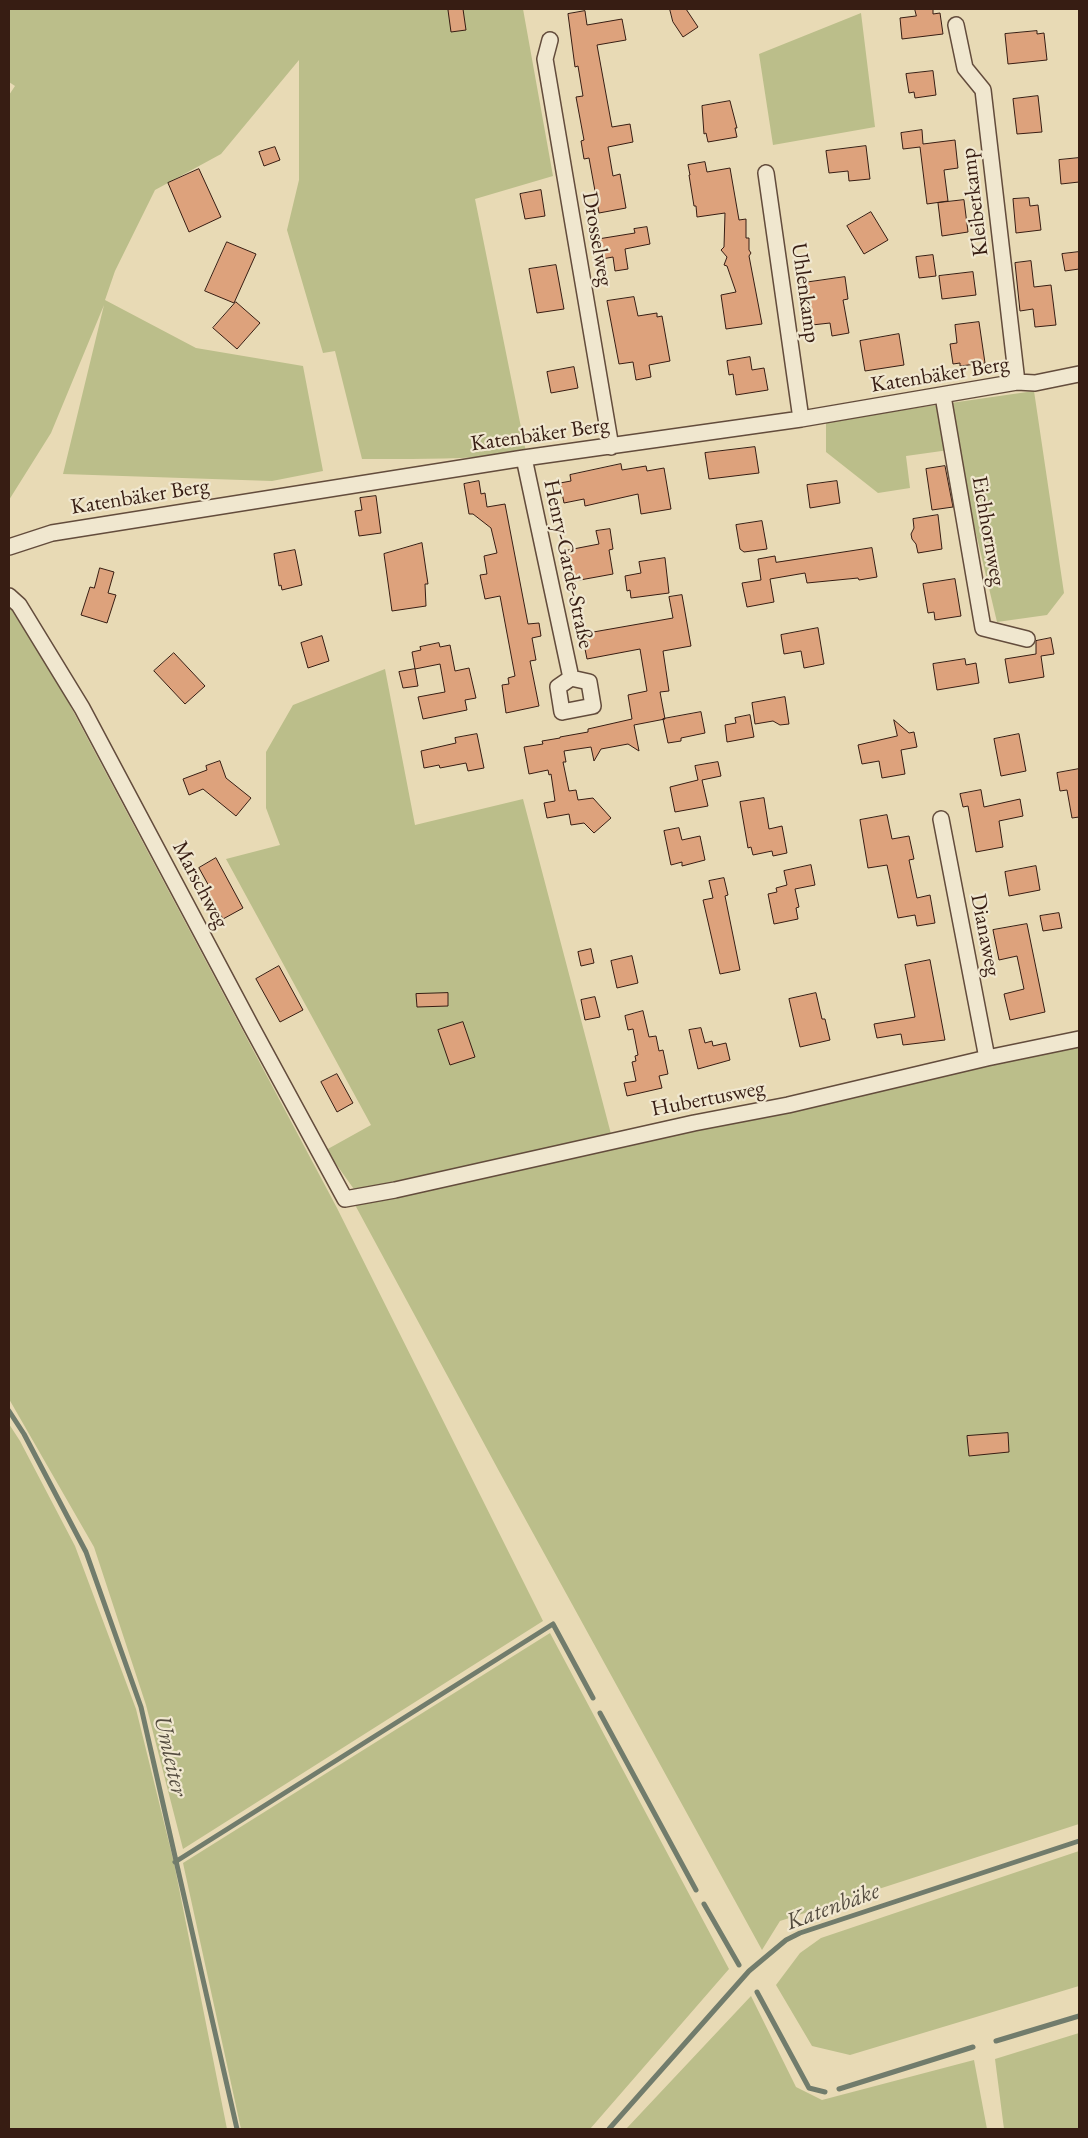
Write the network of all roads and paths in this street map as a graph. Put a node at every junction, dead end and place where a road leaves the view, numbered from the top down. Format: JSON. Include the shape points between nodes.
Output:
{"nodes":[{"id":1,"x":956,"y":25,"type":"dead end"},
{"id":2,"x":550,"y":40,"type":"dead end"},
{"id":3,"x":766,"y":172,"type":"dead end"},
{"id":4,"x":1079,"y":374,"type":"edge"},
{"id":5,"x":1017,"y":382,"type":"junction"},
{"id":6,"x":943,"y":396,"type":"junction"},
{"id":7,"x":801,"y":419,"type":"junction"},
{"id":8,"x":611,"y":447,"type":"junction"},
{"id":9,"x":524,"y":458,"type":"junction"},
{"id":10,"x":9,"y":548,"type":"edge"},
{"id":11,"x":9,"y":596,"type":"edge"},
{"id":12,"x":1027,"y":639,"type":"dead end"},
{"id":13,"x":571,"y":678,"type":"dead end"},
{"id":14,"x":942,"y":819,"type":"dead end"},
{"id":15,"x":1079,"y":1039,"type":"edge"},
{"id":16,"x":987,"y":1058,"type":"junction"},
{"id":17,"x":345,"y":1199,"type":"joint"}],
"edges":[{"from":1,"to":5,"type":"street","name":"Kleiberkamp","via":[[965,68],[983,90]]},
{"from":2,"to":8,"type":"street","name":"Drosselweg","via":[[545,59]]},
{"from":3,"to":7,"type":"street","name":"Uhlenkamp"},
{"from":4,"to":5,"type":"street","name":"Katenbäker Berg","via":[[1035,383]]},
{"from":5,"to":6,"type":"street","name":"Katenbäker Berg"},
{"from":6,"to":7,"type":"street","name":"Katenbäker Berg"},
{"from":6,"to":12,"type":"street","name":"Eichhornweg","via":[[983,628]]},
{"from":7,"to":8,"type":"street","name":"Katenbäker Berg"},
{"from":8,"to":9,"type":"street","name":"Katenbäker Berg"},
{"from":9,"to":10,"type":"street","name":"Katenbäker Berg","via":[[52,533]]},
{"from":9,"to":13,"type":"street","name":"Henry-Garde-Straße"},
{"from":11,"to":17,"type":"street","name":"Marschweg","via":[[19,605],[82,708]]},
{"from":14,"to":16,"type":"street","name":"Dianaweg"},
{"from":15,"to":16,"type":"street","name":"Hubertusweg"},
{"from":16,"to":17,"type":"street","name":"Hubertusweg","via":[[788,1105]]}]}
